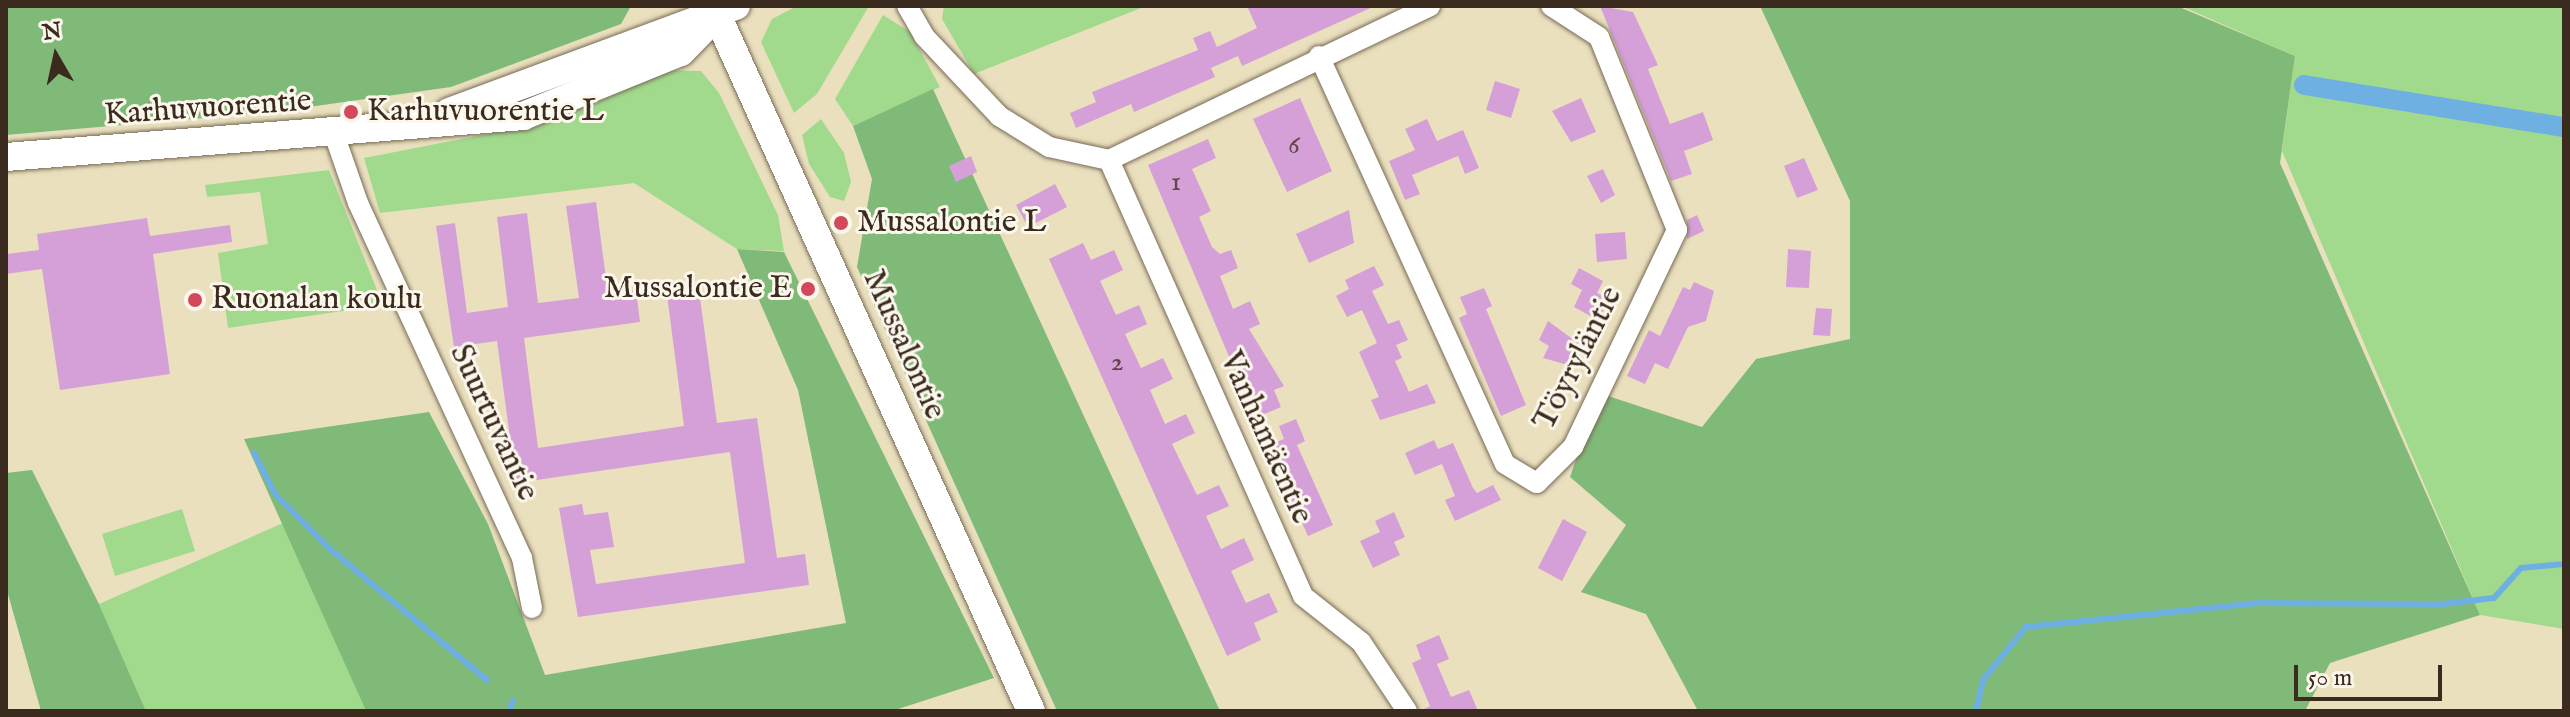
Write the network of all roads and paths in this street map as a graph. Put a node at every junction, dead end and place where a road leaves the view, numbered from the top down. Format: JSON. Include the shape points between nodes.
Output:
{"nodes":[{"id":1,"x":907,"y":6,"type":"edge"},
{"id":2,"x":1430,"y":6,"type":"edge"},
{"id":3,"x":1551,"y":6,"type":"edge"},
{"id":4,"x":722,"y":9,"type":"edge"},
{"id":5,"x":1319,"y":56,"type":"junction"},
{"id":6,"x":334,"y":134,"type":"junction"},
{"id":7,"x":6,"y":157,"type":"edge"},
{"id":8,"x":1109,"y":160,"type":"junction"},
{"id":9,"x":532,"y":608,"type":"dead end"},
{"id":10,"x":1031,"y":711,"type":"edge"},
{"id":11,"x":1407,"y":711,"type":"edge"}],
"edges":[{"from":1,"to":8,"type":"street","via":[[924,36],[999,116],[1049,147]]},
{"from":2,"to":5,"type":"street"},
{"from":3,"to":5,"type":"street","name":"Töyryläntie","via":[[1599,37],[1677,230],[1573,447],[1537,483],[1505,464]]},
{"from":4,"to":6,"type":"main road","name":"Karhuvuorentie","via":[[670,26],[528,89],[414,124]]},
{"from":4,"to":10,"type":"main road","name":"Mussalontie","via":[[759,109]]},
{"from":5,"to":8,"type":"street"},
{"from":6,"to":7,"type":"main road","name":"Karhuvuorentie"},
{"from":6,"to":9,"type":"street","name":"Suurtuvantie","via":[[358,203],[522,558]]},
{"from":8,"to":11,"type":"street","name":"Vanhamäentie","via":[[1303,596],[1361,642]]}]}
